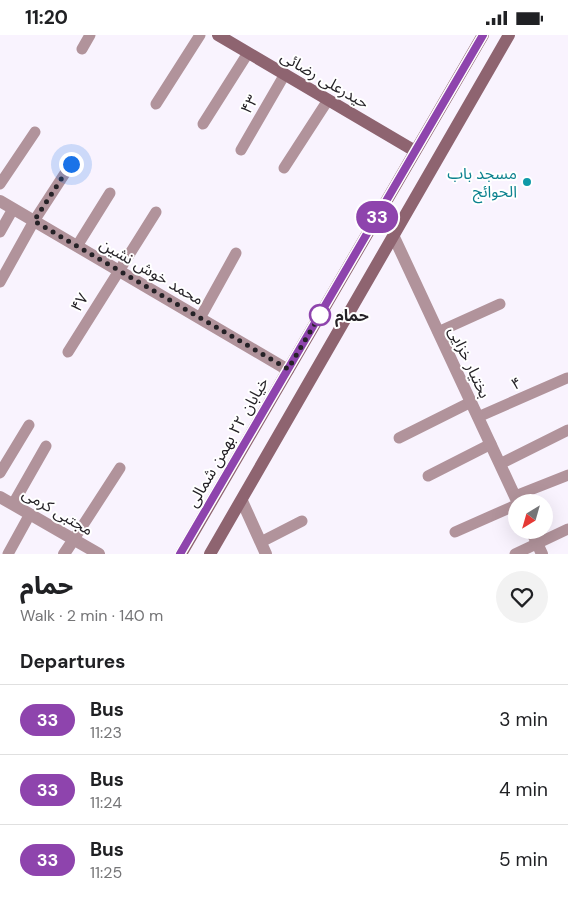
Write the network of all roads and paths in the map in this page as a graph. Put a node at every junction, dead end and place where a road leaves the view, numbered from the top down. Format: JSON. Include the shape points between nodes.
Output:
{"nodes":[{"id":1,"x":90,"y":35,"type":"edge"},
{"id":2,"x":200,"y":35,"type":"edge"},
{"id":3,"x":218,"y":35,"type":"edge"},
{"id":4,"x":483,"y":35,"type":"edge"},
{"id":5,"x":509,"y":35,"type":"edge"},
{"id":6,"x":82,"y":49,"type":"dead end"},
{"id":7,"x":248,"y":53,"type":"junction"},
{"id":8,"x":284,"y":74,"type":"junction"},
{"id":9,"x":328,"y":100,"type":"junction"},
{"id":10,"x":156,"y":104,"type":"dead end"},
{"id":11,"x":202,"y":124,"type":"dead end"},
{"id":12,"x":35,"y":132,"type":"dead end"},
{"id":13,"x":241,"y":150,"type":"dead end"},
{"id":14,"x":415,"y":151,"type":"junction"},
{"id":15,"x":71,"y":164,"type":"dead end"},
{"id":16,"x":284,"y":168,"type":"dead end"},
{"id":17,"x":0,"y":184,"type":"edge"},
{"id":18,"x":110,"y":193,"type":"dead end"},
{"id":19,"x":0,"y":201,"type":"edge"},
{"id":20,"x":13,"y":209,"type":"junction"},
{"id":21,"x":156,"y":212,"type":"dead end"},
{"id":22,"x":34,"y":221,"type":"junction"},
{"id":23,"x":0,"y":232,"type":"edge"},
{"id":24,"x":393,"y":235,"type":"junction"},
{"id":25,"x":77,"y":246,"type":"junction"},
{"id":26,"x":236,"y":253,"type":"dead end"},
{"id":27,"x":118,"y":270,"type":"junction"},
{"id":28,"x":0,"y":282,"type":"edge"},
{"id":29,"x":500,"y":304,"type":"dead end"},
{"id":30,"x":200,"y":318,"type":"junction"},
{"id":31,"x":438,"y":332,"type":"junction"},
{"id":32,"x":68,"y":352,"type":"dead end"},
{"id":33,"x":288,"y":369,"type":"junction"},
{"id":34,"x":567,"y":378,"type":"edge"},
{"id":35,"x":471,"y":402,"type":"junction"},
{"id":36,"x":478,"y":417,"type":"junction"},
{"id":37,"x":29,"y":425,"type":"dead end"},
{"id":38,"x":568,"y":431,"type":"edge"},
{"id":39,"x":399,"y":438,"type":"dead end"},
{"id":40,"x":491,"y":444,"type":"junction"},
{"id":41,"x":46,"y":446,"type":"dead end"},
{"id":42,"x":500,"y":464,"type":"junction"},
{"id":43,"x":120,"y":468,"type":"dead end"},
{"id":44,"x":0,"y":473,"type":"edge"},
{"id":45,"x":568,"y":475,"type":"edge"},
{"id":46,"x":428,"y":476,"type":"dead end"},
{"id":47,"x":513,"y":494,"type":"edge"},
{"id":48,"x":530,"y":494,"type":"edge"},
{"id":49,"x":0,"y":497,"type":"edge"},
{"id":50,"x":242,"y":501,"type":"junction"},
{"id":51,"x":14,"y":504,"type":"junction"},
{"id":52,"x":508,"y":505,"type":"edge"},
{"id":53,"x":30,"y":514,"type":"junction"},
{"id":54,"x":302,"y":521,"type":"dead end"},
{"id":55,"x":568,"y":529,"type":"edge"},
{"id":56,"x":455,"y":532,"type":"dead end"},
{"id":57,"x":74,"y":539,"type":"junction"},
{"id":58,"x":263,"y":548,"type":"edge"},
{"id":59,"x":539,"y":549,"type":"edge"},
{"id":60,"x":8,"y":554,"type":"edge"},
{"id":61,"x":64,"y":554,"type":"edge"},
{"id":62,"x":99,"y":554,"type":"edge"},
{"id":63,"x":180,"y":554,"type":"edge"},
{"id":64,"x":210,"y":554,"type":"edge"},
{"id":65,"x":515,"y":554,"type":"edge"}],
"edges":[{"from":1,"to":6,"type":"lane"},
{"from":2,"to":10,"type":"lane"},
{"from":3,"to":7,"type":"street","name":"حیدرعلی رضائی"},
{"from":4,"to":14,"type":"street","name":"خیابان ۲۲ بهمن شمالی"},
{"from":5,"to":24,"type":"street"},
{"from":7,"to":8,"type":"street","name":"حیدرعلی رضائی"},
{"from":7,"to":11,"type":"lane"},
{"from":8,"to":9,"type":"street","name":"حیدرعلی رضائی"},
{"from":8,"to":13,"type":"lane","name":"۴۳"},
{"from":9,"to":14,"type":"street","name":"حیدرعلی رضائی"},
{"from":9,"to":16,"type":"lane"},
{"from":12,"to":17,"type":"lane"},
{"from":14,"to":33,"type":"street","name":"خیابان ۲۲ بهمن شمالی"},
{"from":15,"to":22,"type":"lane"},
{"from":18,"to":25,"type":"lane"},
{"from":19,"to":20,"type":"street","name":"محمد خوش نشین"},
{"from":20,"to":22,"type":"street","name":"محمد خوش نشین"},
{"from":20,"to":23,"type":"lane"},
{"from":21,"to":27,"type":"lane","name":"۴۷"},
{"from":22,"to":25,"type":"street","name":"محمد خوش نشین"},
{"from":22,"to":28,"type":"lane"},
{"from":24,"to":31,"type":"street","name":"بختیار خزایی"},
{"from":24,"to":50,"type":"street"},
{"from":25,"to":27,"type":"street","name":"محمد خوش نشین"},
{"from":26,"to":30,"type":"lane"},
{"from":27,"to":30,"type":"street","name":"محمد خوش نشین"},
{"from":27,"to":32,"type":"lane","name":"۴۷"},
{"from":29,"to":31,"type":"lane"},
{"from":30,"to":33,"type":"street","name":"محمد خوش نشین"},
{"from":31,"to":35,"type":"street","name":"بختیار خزایی"},
{"from":33,"to":63,"type":"street","name":"خیابان ۲۲ بهمن شمالی"},
{"from":34,"to":36,"type":"lane","name":"۴"},
{"from":35,"to":36,"type":"street","name":"بختیار خزایی"},
{"from":35,"to":39,"type":"lane"},
{"from":36,"to":40,"type":"street","name":"بختیار خزایی"},
{"from":37,"to":44,"type":"lane"},
{"from":38,"to":42,"type":"lane"},
{"from":40,"to":42,"type":"street","name":"بختیار خزایی"},
{"from":40,"to":46,"type":"lane"},
{"from":41,"to":51,"type":"lane"},
{"from":42,"to":47,"type":"street","name":"بختیار خزایی"},
{"from":43,"to":57,"type":"lane"},
{"from":45,"to":48,"type":"lane"},
{"from":49,"to":51,"type":"street","name":"مجتبی کرمی"},
{"from":50,"to":58,"type":"street"},
{"from":50,"to":64,"type":"street"},
{"from":51,"to":53,"type":"street","name":"مجتبی کرمی"},
{"from":52,"to":56,"type":"lane"},
{"from":53,"to":57,"type":"street","name":"مجتبی کرمی"},
{"from":53,"to":60,"type":"lane"},
{"from":54,"to":58,"type":"lane"},
{"from":55,"to":59,"type":"lane"},
{"from":57,"to":61,"type":"street"},
{"from":57,"to":62,"type":"street","name":"مجتبی کرمی"},
{"from":59,"to":65,"type":"lane"}]}
